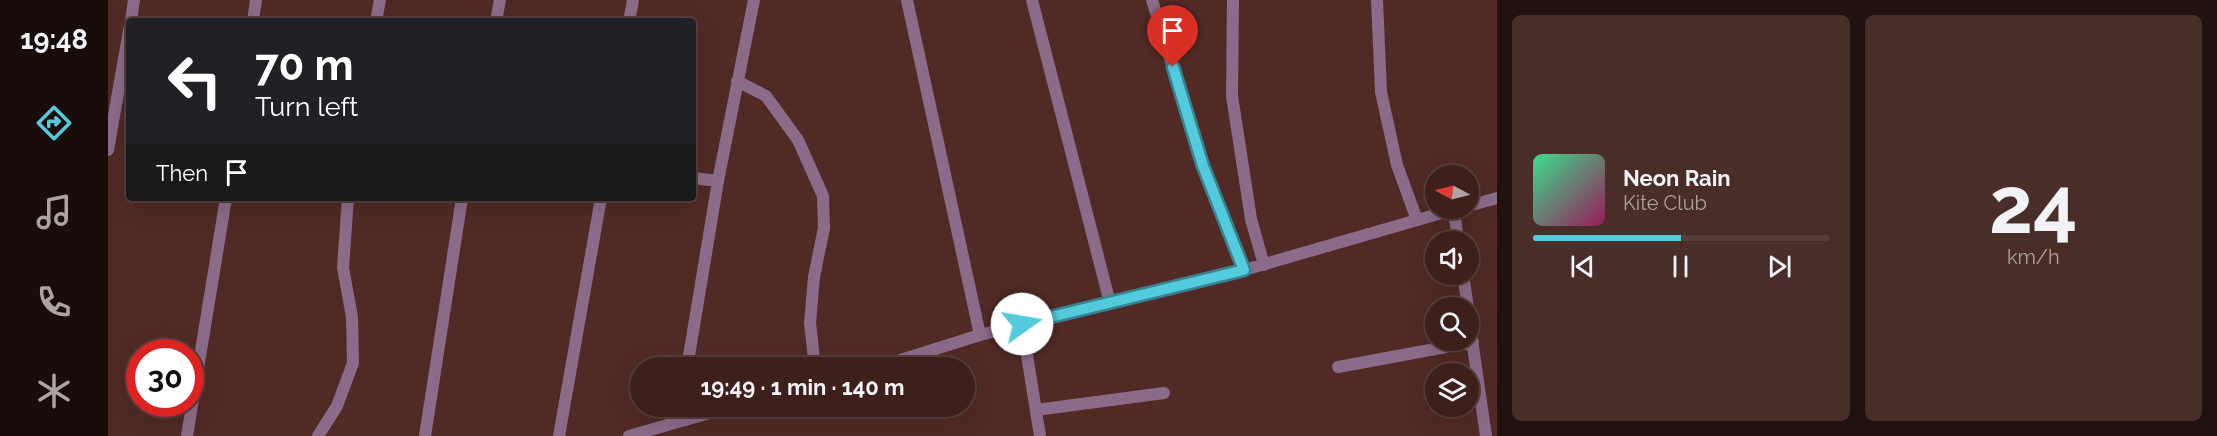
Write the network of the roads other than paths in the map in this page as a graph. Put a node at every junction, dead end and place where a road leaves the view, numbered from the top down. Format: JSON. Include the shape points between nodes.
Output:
{"nodes":[{"id":1,"x":134,"y":0,"type":"edge"},
{"id":2,"x":256,"y":0,"type":"edge"},
{"id":3,"x":380,"y":0,"type":"edge"},
{"id":4,"x":500,"y":0,"type":"edge"},
{"id":5,"x":633,"y":0,"type":"edge"},
{"id":6,"x":754,"y":0,"type":"edge"},
{"id":7,"x":907,"y":0,"type":"edge"},
{"id":8,"x":1032,"y":0,"type":"edge"},
{"id":9,"x":1152,"y":0,"type":"edge"},
{"id":10,"x":1233,"y":0,"type":"edge"},
{"id":11,"x":1377,"y":0,"type":"edge"},
{"id":12,"x":131,"y":18,"type":"edge"},
{"id":13,"x":253,"y":18,"type":"edge"},
{"id":14,"x":377,"y":18,"type":"edge"},
{"id":15,"x":497,"y":18,"type":"edge"},
{"id":16,"x":630,"y":18,"type":"edge"},
{"id":17,"x":126,"y":47,"type":"edge"},
{"id":18,"x":737,"y":81,"type":"junction"},
{"id":19,"x":108,"y":150,"type":"edge"},
{"id":20,"x":696,"y":178,"type":"edge"},
{"id":21,"x":717,"y":181,"type":"junction"},
{"id":22,"x":1497,"y":198,"type":"edge"},
{"id":23,"x":226,"y":201,"type":"edge"},
{"id":24,"x":348,"y":201,"type":"edge"},
{"id":25,"x":462,"y":201,"type":"edge"},
{"id":26,"x":600,"y":201,"type":"edge"},
{"id":27,"x":1479,"y":203,"type":"edge"},
{"id":28,"x":1425,"y":218,"type":"edge"},
{"id":29,"x":1417,"y":220,"type":"junction"},
{"id":30,"x":1264,"y":265,"type":"junction"},
{"id":31,"x":1244,"y":270,"type":"junction"},
{"id":32,"x":1110,"y":303,"type":"junction"},
{"id":33,"x":1022,"y":324,"type":"junction"},
{"id":34,"x":980,"y":335,"type":"junction"},
{"id":35,"x":1425,"y":351,"type":"edge"},
{"id":36,"x":1474,"y":351,"type":"edge"},
{"id":37,"x":689,"y":357,"type":"edge"},
{"id":38,"x":814,"y":357,"type":"edge"},
{"id":39,"x":910,"y":357,"type":"edge"},
{"id":40,"x":1338,"y":367,"type":"dead end"},
{"id":41,"x":1164,"y":393,"type":"dead end"},
{"id":42,"x":1036,"y":410,"type":"junction"},
{"id":43,"x":679,"y":417,"type":"edge"},
{"id":44,"x":693,"y":417,"type":"edge"},
{"id":45,"x":678,"y":421,"type":"junction"},
{"id":46,"x":187,"y":436,"type":"edge"},
{"id":47,"x":318,"y":436,"type":"edge"},
{"id":48,"x":424,"y":436,"type":"edge"},
{"id":49,"x":559,"y":436,"type":"edge"},
{"id":50,"x":629,"y":436,"type":"edge"},
{"id":51,"x":1040,"y":436,"type":"edge"},
{"id":52,"x":1486,"y":436,"type":"edge"}],
"edges":[{"from":1,"to":12,"type":"street"},
{"from":2,"to":13,"type":"street"},
{"from":3,"to":14,"type":"street"},
{"from":4,"to":15,"type":"street"},
{"from":5,"to":16,"type":"street"},
{"from":6,"to":18,"type":"street"},
{"from":7,"to":34,"type":"street"},
{"from":8,"to":32,"type":"street"},
{"from":9,"to":31,"type":"street","via":[[1203,166]]},
{"from":10,"to":30,"type":"street","via":[[1232,96],[1251,219]]},
{"from":11,"to":29,"type":"street","via":[[1382,92],[1397,165]]},
{"from":17,"to":19,"type":"street"},
{"from":18,"to":21,"type":"street"},
{"from":18,"to":38,"type":"street","via":[[766,96],[798,140],[823,196],[824,228],[810,323]]},
{"from":20,"to":21,"type":"street"},
{"from":21,"to":37,"type":"street"},
{"from":22,"to":27,"type":"street"},
{"from":23,"to":46,"type":"street"},
{"from":24,"to":47,"type":"street","via":[[343,268],[352,317],[353,363],[338,406]]},
{"from":25,"to":48,"type":"street"},
{"from":26,"to":49,"type":"street"},
{"from":28,"to":29,"type":"street"},
{"from":29,"to":30,"type":"street"},
{"from":30,"to":31,"type":"street"},
{"from":31,"to":32,"type":"street"},
{"from":32,"to":33,"type":"street"},
{"from":33,"to":34,"type":"street"},
{"from":33,"to":42,"type":"street"},
{"from":34,"to":39,"type":"street"},
{"from":35,"to":40,"type":"street"},
{"from":36,"to":52,"type":"street"},
{"from":41,"to":42,"type":"street"},
{"from":42,"to":51,"type":"street"},
{"from":43,"to":45,"type":"street"},
{"from":44,"to":45,"type":"street"},
{"from":45,"to":50,"type":"street"}]}
